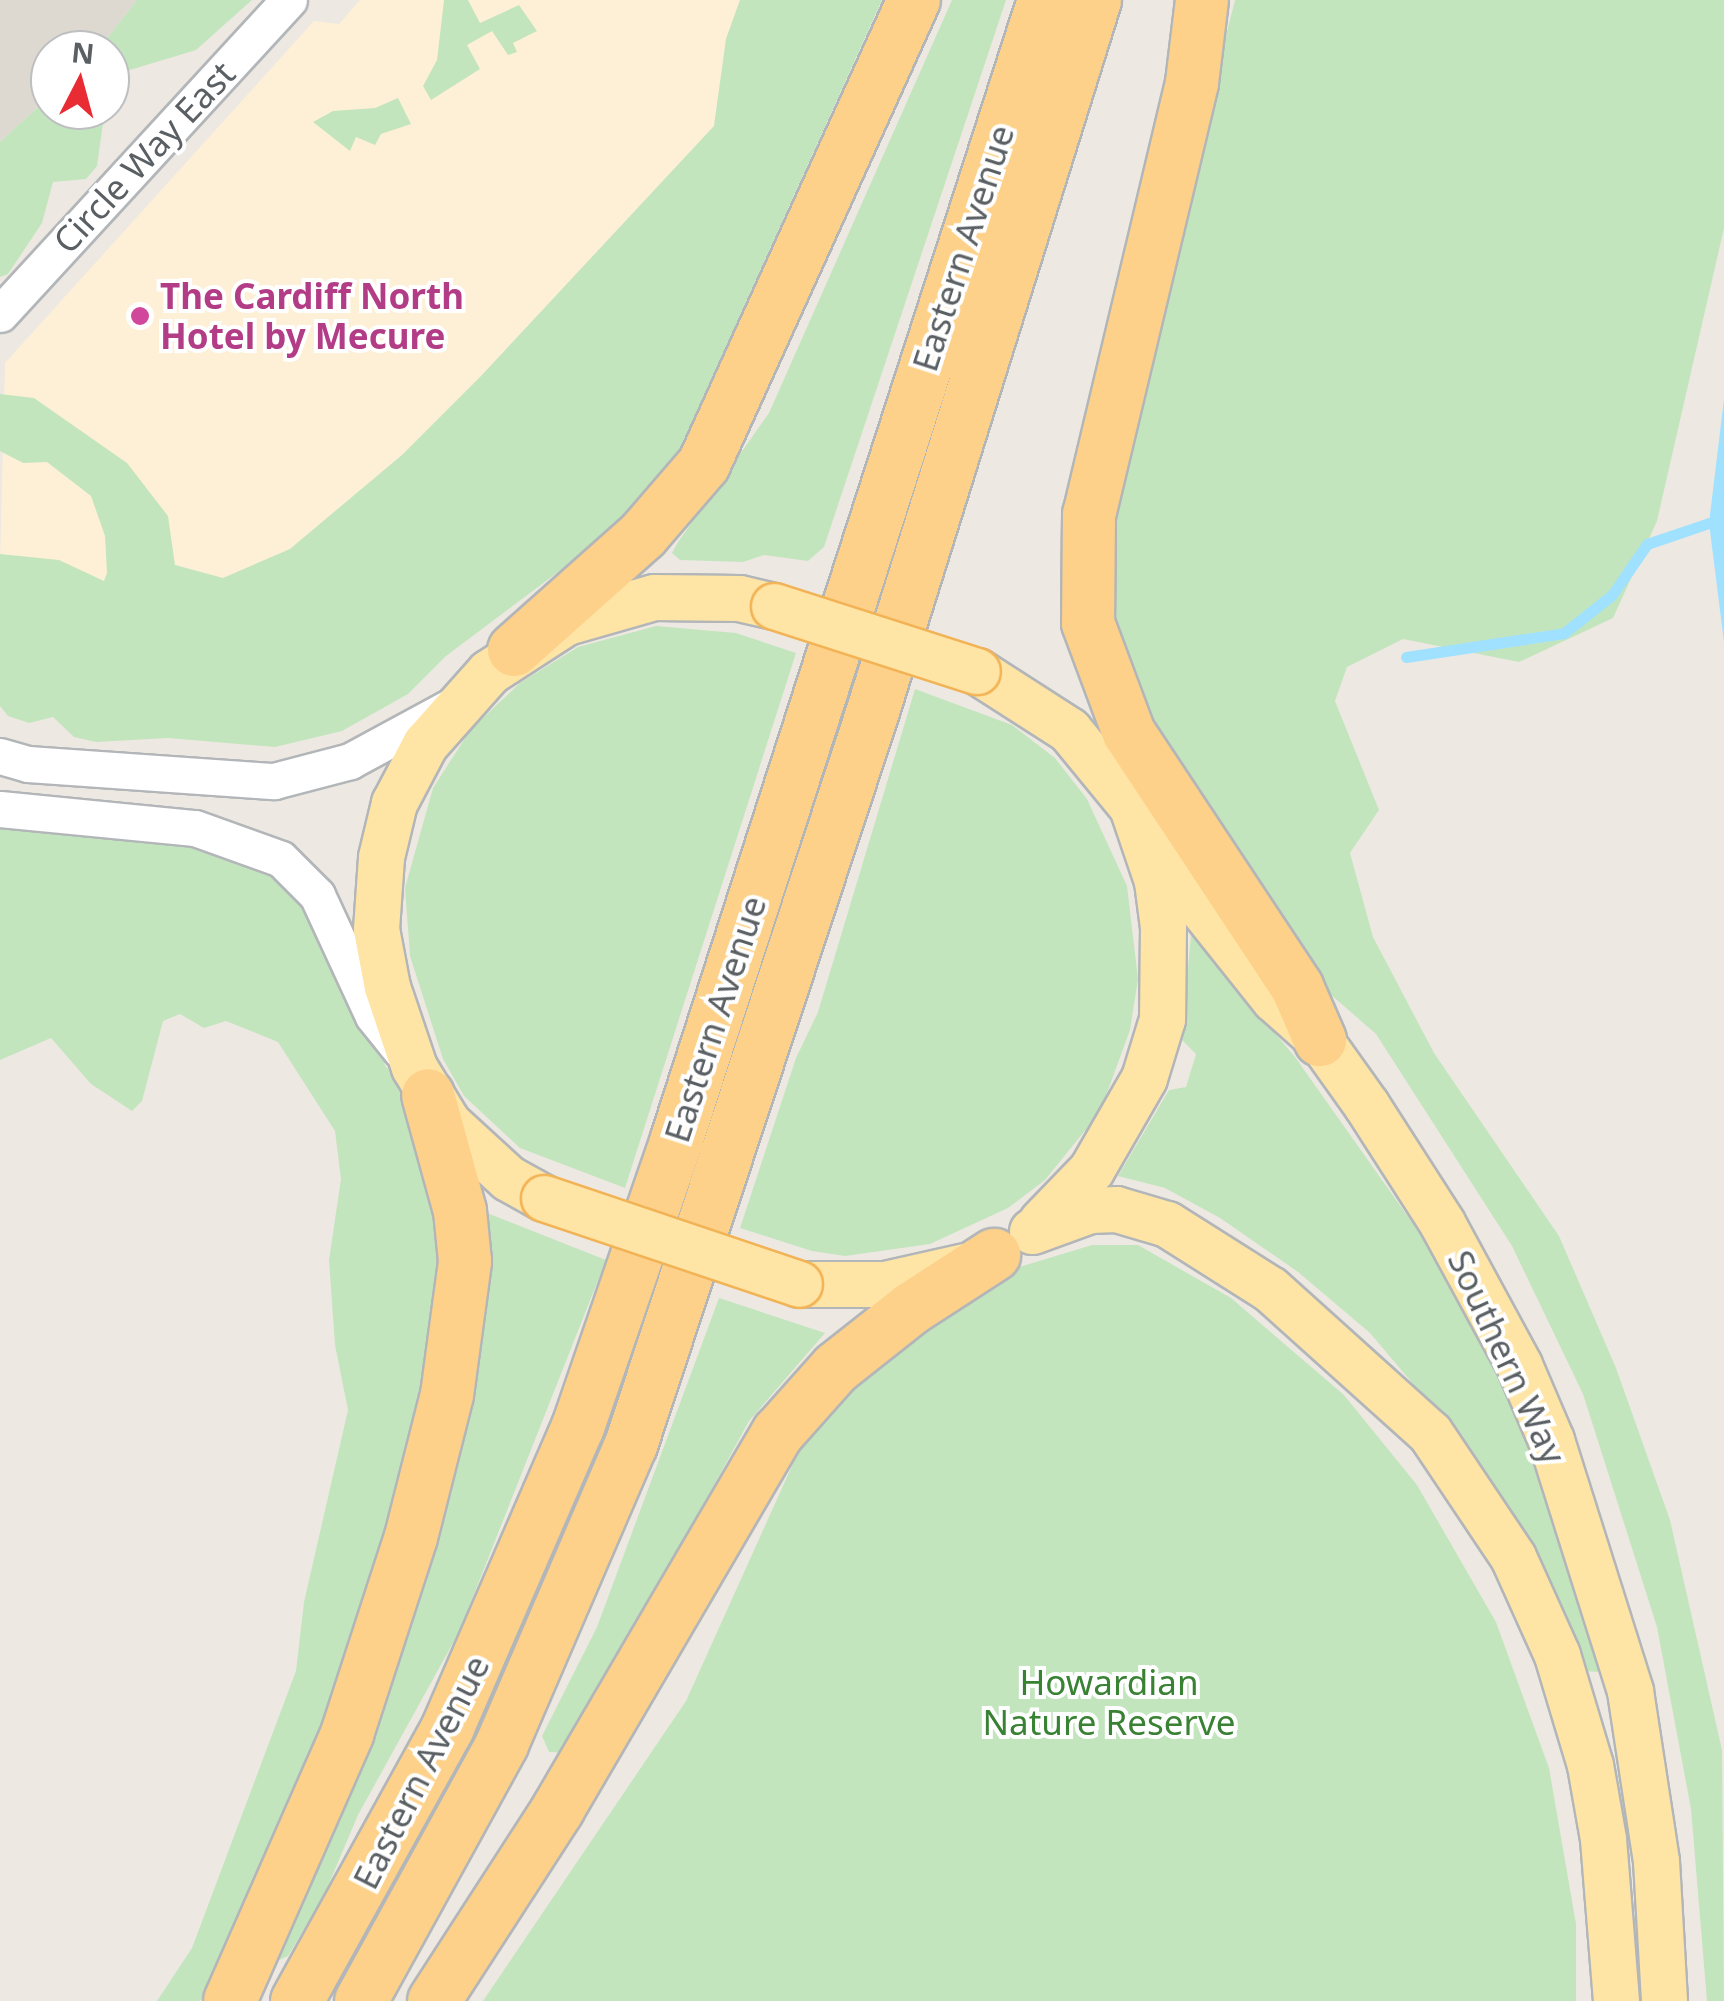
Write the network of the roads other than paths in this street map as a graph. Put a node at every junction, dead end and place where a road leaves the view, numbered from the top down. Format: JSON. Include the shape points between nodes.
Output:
{"nodes":[{"id":1,"x":288,"y":0,"type":"edge"},
{"id":2,"x":914,"y":0,"type":"edge"},
{"id":3,"x":1044,"y":0,"type":"edge"},
{"id":4,"x":1095,"y":0,"type":"edge"},
{"id":5,"x":1202,"y":0,"type":"edge"},
{"id":6,"x":0,"y":314,"type":"edge"},
{"id":7,"x":514,"y":650,"type":"junction"},
{"id":8,"x":461,"y":701,"type":"junction"},
{"id":9,"x":0,"y":756,"type":"edge"},
{"id":10,"x":1132,"y":807,"type":"junction"},
{"id":11,"x":0,"y":808,"type":"edge"},
{"id":12,"x":1320,"y":1040,"type":"junction"},
{"id":13,"x":421,"y":1081,"type":"junction"},
{"id":14,"x":1013,"y":1243,"type":"junction"},
{"id":15,"x":230,"y":2001,"type":"edge"},
{"id":16,"x":297,"y":2001,"type":"edge"},
{"id":17,"x":361,"y":2001,"type":"edge"},
{"id":18,"x":434,"y":2001,"type":"edge"},
{"id":19,"x":1616,"y":2001,"type":"edge"},
{"id":20,"x":1664,"y":2001,"type":"edge"}],
"edges":[{"from":1,"to":6,"type":"street","name":"Circle Way East"},
{"from":2,"to":7,"type":"highway","via":[[704,464],[644,535]]},
{"from":3,"to":16,"type":"highway","name":"Eastern Avenue","via":[[671,1158],[578,1426],[448,1727]]},
{"from":4,"to":17,"type":"highway","name":"Eastern Avenue","via":[[862,748],[631,1446],[502,1744]]},
{"from":5,"to":10,"type":"highway","via":[[1173,76],[1076,465],[1061,554],[1062,611],[1076,677]]},
{"from":5,"to":12,"type":"highway","via":[[1192,84],[1089,514],[1088,623],[1104,679],[1139,751],[1298,987]]},
{"from":7,"to":8,"type":"main road","name":"Southern Way"},
{"from":7,"to":10,"type":"main road","name":"Southern Way","bridge":true,"via":[[580,616],[654,598],[739,598],[774,606],[977,670],[1069,730]]},
{"from":8,"to":9,"type":"street","via":[[350,761],[274,781],[28,764]]},
{"from":8,"to":13,"type":"main road","name":"Southern Way","via":[[400,790],[377,884],[379,956]]},
{"from":10,"to":12,"type":"main road","name":"Southern Way","via":[[1274,999]]},
{"from":10,"to":14,"type":"main road","via":[[1152,862],[1164,927],[1162,1019],[1132,1108],[1091,1170]]},
{"from":11,"to":13,"type":"street","via":[[196,828],[281,858],[317,895],[373,1016]]},
{"from":12,"to":20,"type":"main road","name":"Southern Way","via":[[1442,1222],[1552,1440],[1630,1691],[1656,1861]]},
{"from":13,"to":14,"type":"main road","bridge":true,"via":[[473,1148],[544,1198],[799,1284],[886,1284]]},
{"from":13,"to":15,"type":"highway","via":[[460,1212],[465,1261],[447,1395],[379,1642]]},
{"from":14,"to":18,"type":"highway","via":[[912,1308],[836,1368],[778,1432],[558,1809]]},
{"from":14,"to":19,"type":"main road","via":[[1090,1210],[1116,1209],[1167,1224],[1270,1289],[1430,1433],[1512,1557],[1557,1655],[1590,1765],[1603,1840]]}]}
